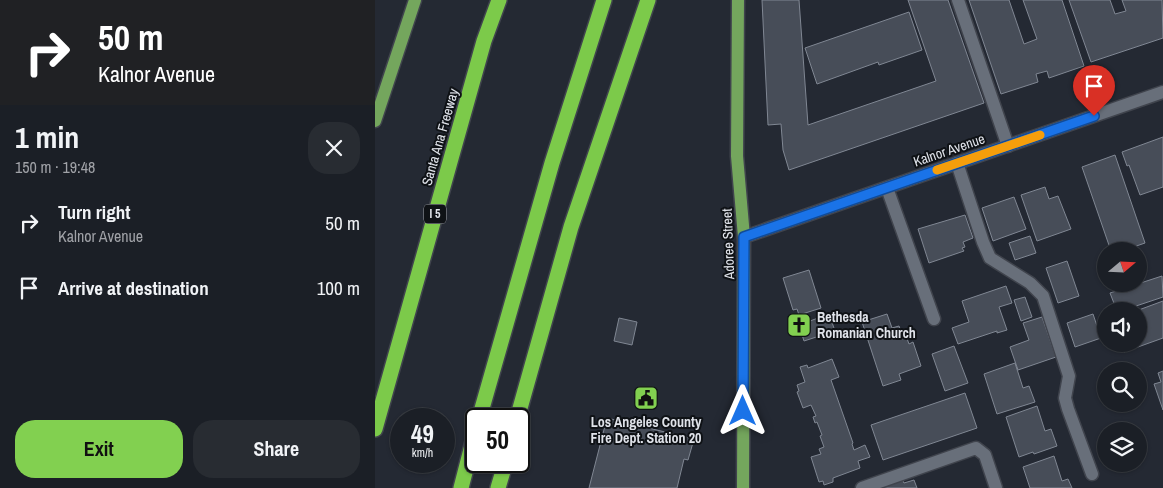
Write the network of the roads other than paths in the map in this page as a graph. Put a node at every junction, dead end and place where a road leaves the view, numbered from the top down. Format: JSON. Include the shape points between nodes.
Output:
{"nodes":[{"id":1,"x":415,"y":0,"type":"edge"},
{"id":2,"x":499,"y":0,"type":"edge"},
{"id":3,"x":604,"y":0,"type":"edge"},
{"id":4,"x":648,"y":0,"type":"edge"},
{"id":5,"x":738,"y":0,"type":"edge"},
{"id":6,"x":958,"y":0,"type":"edge"},
{"id":7,"x":1163,"y":92,"type":"edge"},
{"id":8,"x":375,"y":121,"type":"edge"},
{"id":9,"x":1008,"y":146,"type":"junction"},
{"id":10,"x":957,"y":163,"type":"junction"},
{"id":11,"x":887,"y":188,"type":"junction"},
{"id":12,"x":744,"y":237,"type":"junction"},
{"id":13,"x":934,"y":319,"type":"dead end"},
{"id":14,"x":482,"y":408,"type":"edge"},
{"id":15,"x":520,"y":408,"type":"edge"},
{"id":16,"x":375,"y":429,"type":"edge"},
{"id":17,"x":465,"y":473,"type":"edge"},
{"id":18,"x":502,"y":473,"type":"edge"},
{"id":19,"x":1092,"y":474,"type":"dead end"},
{"id":20,"x":461,"y":488,"type":"edge"},
{"id":21,"x":498,"y":488,"type":"edge"},
{"id":22,"x":743,"y":488,"type":"edge"},
{"id":23,"x":862,"y":488,"type":"edge"},
{"id":24,"x":997,"y":488,"type":"edge"}],
"edges":[{"from":1,"to":8,"type":"main road"},
{"from":2,"to":16,"type":"highway","name":"Santa Ana Freeway","number":"I 5","via":[[484,40]]},
{"from":3,"to":14,"type":"highway","via":[[552,163]]},
{"from":4,"to":15,"type":"highway","via":[[571,226]]},
{"from":5,"to":12,"type":"main road","name":"Adoree Street","via":[[737,156]]},
{"from":6,"to":9,"type":"street"},
{"from":7,"to":9,"type":"street","name":"Kalnor Avenue"},
{"from":9,"to":10,"type":"street","name":"Kalnor Avenue"},
{"from":10,"to":11,"type":"street","name":"Kalnor Avenue"},
{"from":10,"to":19,"type":"street","via":[[989,258],[1030,283],[1043,296],[1069,376],[1065,398],[1068,409]]},
{"from":11,"to":12,"type":"street","name":"Kalnor Avenue"},
{"from":11,"to":13,"type":"street"},
{"from":12,"to":22,"type":"main road","name":"Adoree Street"},
{"from":17,"to":20,"type":"highway"},
{"from":18,"to":21,"type":"highway"},
{"from":23,"to":24,"type":"street","via":[[977,448],[985,455]]}]}
